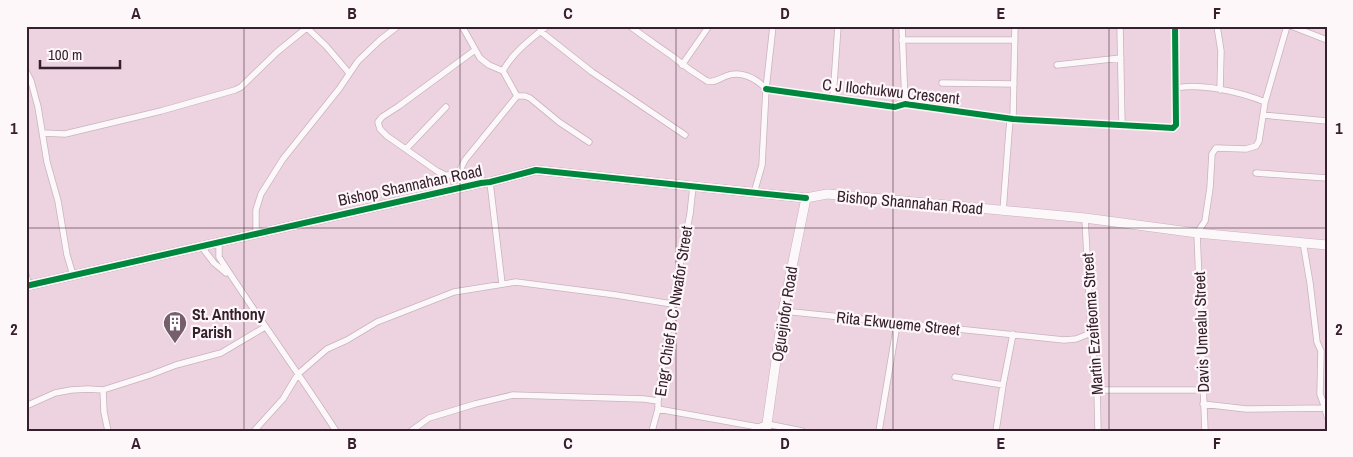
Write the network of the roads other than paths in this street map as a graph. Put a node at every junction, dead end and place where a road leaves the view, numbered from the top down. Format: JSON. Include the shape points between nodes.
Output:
{"nodes":[{"id":1,"x":398,"y":26,"type":"edge"},
{"id":2,"x":462,"y":26,"type":"edge"},
{"id":3,"x":547,"y":26,"type":"edge"},
{"id":4,"x":630,"y":26,"type":"edge"},
{"id":5,"x":709,"y":26,"type":"edge"},
{"id":6,"x":774,"y":26,"type":"edge"},
{"id":7,"x":838,"y":26,"type":"edge"},
{"id":8,"x":902,"y":26,"type":"edge"},
{"id":9,"x":1015,"y":26,"type":"edge"},
{"id":10,"x":1120,"y":26,"type":"edge"},
{"id":11,"x":1175,"y":26,"type":"edge"},
{"id":12,"x":1217,"y":26,"type":"edge"},
{"id":13,"x":1289,"y":26,"type":"edge"},
{"id":14,"x":307,"y":27,"type":"edge"},
{"id":15,"x":638,"y":29,"type":"edge"},
{"id":16,"x":540,"y":31,"type":"junction"},
{"id":17,"x":902,"y":40,"type":"junction"},
{"id":18,"x":1015,"y":40,"type":"junction"},
{"id":19,"x":1327,"y":40,"type":"edge"},
{"id":20,"x":475,"y":50,"type":"junction"},
{"id":21,"x":1120,"y":58,"type":"junction"},
{"id":22,"x":682,"y":65,"type":"junction"},
{"id":23,"x":1057,"y":65,"type":"dead end"},
{"id":24,"x":26,"y":71,"type":"edge"},
{"id":25,"x":504,"y":71,"type":"junction"},
{"id":26,"x":349,"y":73,"type":"junction"},
{"id":27,"x":942,"y":83,"type":"dead end"},
{"id":28,"x":1014,"y":84,"type":"junction"},
{"id":29,"x":1176,"y":88,"type":"junction"},
{"id":30,"x":766,"y":89,"type":"junction"},
{"id":31,"x":1220,"y":90,"type":"junction"},
{"id":32,"x":517,"y":96,"type":"junction"},
{"id":33,"x":832,"y":98,"type":"junction"},
{"id":34,"x":1265,"y":102,"type":"junction"},
{"id":35,"x":905,"y":104,"type":"junction"},
{"id":36,"x":446,"y":107,"type":"dead end"},
{"id":37,"x":1263,"y":115,"type":"junction"},
{"id":38,"x":1013,"y":119,"type":"junction"},
{"id":39,"x":1327,"y":121,"type":"edge"},
{"id":40,"x":1122,"y":126,"type":"junction"},
{"id":41,"x":43,"y":133,"type":"junction"},
{"id":42,"x":685,"y":136,"type":"dead end"},
{"id":43,"x":588,"y":142,"type":"dead end"},
{"id":44,"x":406,"y":149,"type":"junction"},
{"id":45,"x":1256,"y":173,"type":"dead end"},
{"id":46,"x":445,"y":175,"type":"junction"},
{"id":47,"x":461,"y":175,"type":"junction"},
{"id":48,"x":1327,"y":178,"type":"edge"},
{"id":49,"x":490,"y":182,"type":"junction"},
{"id":50,"x":480,"y":183,"type":"junction"},
{"id":51,"x":693,"y":189,"type":"junction"},
{"id":52,"x":754,"y":193,"type":"junction"},
{"id":53,"x":433,"y":194,"type":"junction"},
{"id":54,"x":806,"y":198,"type":"junction"},
{"id":55,"x":1003,"y":211,"type":"junction"},
{"id":56,"x":1086,"y":218,"type":"junction"},
{"id":57,"x":1197,"y":233,"type":"junction"},
{"id":58,"x":256,"y":234,"type":"junction"},
{"id":59,"x":219,"y":242,"type":"junction"},
{"id":60,"x":1303,"y":242,"type":"junction"},
{"id":61,"x":1327,"y":245,"type":"edge"},
{"id":62,"x":202,"y":246,"type":"junction"},
{"id":63,"x":26,"y":275,"type":"edge"},
{"id":64,"x":74,"y":276,"type":"junction"},
{"id":65,"x":232,"y":278,"type":"junction"},
{"id":66,"x":502,"y":284,"type":"junction"},
{"id":67,"x":28,"y":286,"type":"edge"},
{"id":68,"x":672,"y":304,"type":"junction"},
{"id":69,"x":783,"y":312,"type":"junction"},
{"id":70,"x":897,"y":324,"type":"junction"},
{"id":71,"x":265,"y":327,"type":"junction"},
{"id":72,"x":1091,"y":333,"type":"junction"},
{"id":73,"x":1013,"y":334,"type":"junction"},
{"id":74,"x":1324,"y":352,"type":"edge"},
{"id":75,"x":298,"y":374,"type":"junction"},
{"id":76,"x":955,"y":377,"type":"dead end"},
{"id":77,"x":1003,"y":385,"type":"junction"},
{"id":78,"x":103,"y":390,"type":"junction"},
{"id":79,"x":1097,"y":390,"type":"junction"},
{"id":80,"x":1202,"y":390,"type":"junction"},
{"id":81,"x":658,"y":402,"type":"junction"},
{"id":82,"x":1203,"y":404,"type":"junction"},
{"id":83,"x":26,"y":406,"type":"edge"},
{"id":84,"x":1324,"y":408,"type":"junction"},
{"id":85,"x":658,"y":409,"type":"junction"},
{"id":86,"x":1327,"y":416,"type":"edge"},
{"id":87,"x":766,"y":427,"type":"edge"},
{"id":88,"x":108,"y":431,"type":"edge"},
{"id":89,"x":254,"y":431,"type":"edge"},
{"id":90,"x":336,"y":431,"type":"edge"},
{"id":91,"x":411,"y":431,"type":"edge"},
{"id":92,"x":652,"y":431,"type":"edge"},
{"id":93,"x":802,"y":431,"type":"edge"},
{"id":94,"x":879,"y":431,"type":"edge"},
{"id":95,"x":996,"y":431,"type":"edge"},
{"id":96,"x":1098,"y":431,"type":"edge"},
{"id":97,"x":1205,"y":431,"type":"edge"}],
"edges":[{"from":1,"to":26,"type":"street"},
{"from":2,"to":20,"type":"street"},
{"from":3,"to":16,"type":"street"},
{"from":4,"to":15,"type":"street"},
{"from":5,"to":22,"type":"street"},
{"from":6,"to":30,"type":"street"},
{"from":7,"to":33,"type":"street"},
{"from":8,"to":17,"type":"street"},
{"from":9,"to":18,"type":"street"},
{"from":10,"to":21,"type":"street"},
{"from":11,"to":29,"type":"street"},
{"from":12,"to":31,"type":"street","via":[[1221,51]]},
{"from":13,"to":19,"type":"street"},
{"from":13,"to":34,"type":"street"},
{"from":14,"to":26,"type":"street"},
{"from":14,"to":41,"type":"street","via":[[235,90],[65,134]]},
{"from":15,"to":22,"type":"street"},
{"from":16,"to":25,"type":"street","via":[[508,62]]},
{"from":16,"to":42,"type":"street","via":[[592,72]]},
{"from":17,"to":18,"type":"street"},
{"from":17,"to":35,"type":"street"},
{"from":18,"to":28,"type":"street"},
{"from":20,"to":25,"type":"street","via":[[489,65]]},
{"from":20,"to":44,"type":"street","via":[[378,122],[380,129]]},
{"from":21,"to":23,"type":"street"},
{"from":21,"to":40,"type":"street"},
{"from":22,"to":30,"type":"street","via":[[711,82],[728,75],[743,75]]},
{"from":24,"to":41,"type":"street"},
{"from":25,"to":32,"type":"street"},
{"from":26,"to":58,"type":"street","via":[[283,159],[261,194],[256,210]]},
{"from":27,"to":28,"type":"street"},
{"from":28,"to":38,"type":"street"},
{"from":29,"to":31,"type":"street"},
{"from":29,"to":40,"type":"street","name":"C J Ilochukwu Crescent","via":[[1176,125],[1173,128]]},
{"from":30,"to":33,"type":"street","name":"C J Ilochukwu Crescent"},
{"from":30,"to":52,"type":"street","via":[[762,165]]},
{"from":31,"to":34,"type":"street"},
{"from":32,"to":43,"type":"street","via":[[530,98]]},
{"from":32,"to":47,"type":"street","via":[[465,160]]},
{"from":33,"to":35,"type":"street","name":"C J Ilochukwu Crescent","via":[[895,107]]},
{"from":34,"to":37,"type":"street"},
{"from":35,"to":38,"type":"street","name":"C J Ilochukwu Crescent"},
{"from":36,"to":44,"type":"street"},
{"from":37,"to":39,"type":"street"},
{"from":37,"to":57,"type":"street","via":[[1256,146],[1246,149],[1220,147],[1213,151],[1205,221]]},
{"from":38,"to":40,"type":"street","name":"C J Ilochukwu Crescent"},
{"from":38,"to":55,"type":"street","via":[[1008,131]]},
{"from":41,"to":64,"type":"street"},
{"from":44,"to":46,"type":"street"},
{"from":45,"to":48,"type":"street"},
{"from":46,"to":47,"type":"street"},
{"from":46,"to":53,"type":"street"},
{"from":47,"to":50,"type":"street"},
{"from":49,"to":50,"type":"street","name":"Bishop Shannahan Road"},
{"from":49,"to":51,"type":"street","name":"Bishop Shannahan Road","via":[[536,170]]},
{"from":49,"to":66,"type":"street"},
{"from":50,"to":53,"type":"street","name":"Bishop Shannahan Road"},
{"from":51,"to":52,"type":"street","name":"Bishop Shannahan Road"},
{"from":51,"to":68,"type":"street","name":"Engr Chief B C Nwafor Street"},
{"from":52,"to":54,"type":"street","name":"Bishop Shannahan Road"},
{"from":53,"to":58,"type":"street","name":"Bishop Shannahan Road"},
{"from":54,"to":55,"type":"street","name":"Bishop Shannahan Road","via":[[827,194]]},
{"from":54,"to":69,"type":"street","name":"Oguejiofor Road"},
{"from":55,"to":56,"type":"street","name":"Bishop Shannahan Road"},
{"from":56,"to":57,"type":"street","name":"Bishop Shannahan Road"},
{"from":56,"to":72,"type":"street","name":"Martin Ezeifeoma Street"},
{"from":57,"to":60,"type":"street","name":"Bishop Shannahan Road"},
{"from":57,"to":80,"type":"street","name":"Davis Umealu Street"},
{"from":58,"to":59,"type":"street","name":"Bishop Shannahan Road"},
{"from":59,"to":62,"type":"street","name":"Bishop Shannahan Road"},
{"from":59,"to":65,"type":"street","via":[[219,257]]},
{"from":60,"to":61,"type":"street","name":"Bishop Shannahan Road"},
{"from":60,"to":74,"type":"street","via":[[1316,342]]},
{"from":62,"to":64,"type":"street","name":"Bishop Shannahan Road"},
{"from":62,"to":65,"type":"street","via":[[214,263]]},
{"from":63,"to":67,"type":"street"},
{"from":64,"to":67,"type":"street","name":"Bishop Shannahan Road"},
{"from":65,"to":71,"type":"street"},
{"from":66,"to":68,"type":"street","via":[[538,284]]},
{"from":66,"to":75,"type":"street","via":[[454,292],[377,322],[327,349]]},
{"from":68,"to":81,"type":"street","name":"Engr Chief B C Nwafor Street"},
{"from":69,"to":70,"type":"street","name":"Rita Ekwueme Street"},
{"from":69,"to":87,"type":"street","name":"Oguejiofor Road"},
{"from":70,"to":73,"type":"street","name":"Rita Ekwueme Street"},
{"from":70,"to":94,"type":"street"},
{"from":71,"to":75,"type":"street"},
{"from":71,"to":78,"type":"street","via":[[220,354],[176,364]]},
{"from":72,"to":73,"type":"street","name":"Rita Ekwueme Street","via":[[1064,340]]},
{"from":72,"to":79,"type":"street","name":"Martin Ezeifeoma Street"},
{"from":73,"to":77,"type":"street"},
{"from":74,"to":84,"type":"street","via":[[1320,394]]},
{"from":75,"to":89,"type":"street","via":[[283,399]]},
{"from":75,"to":90,"type":"street"},
{"from":76,"to":77,"type":"street"},
{"from":77,"to":95,"type":"street"},
{"from":78,"to":83,"type":"street","via":[[88,388],[56,393]]},
{"from":78,"to":88,"type":"street"},
{"from":79,"to":80,"type":"street"},
{"from":79,"to":96,"type":"street","name":"Martin Ezeifeoma Street"},
{"from":80,"to":82,"type":"street","name":"Davis Umealu Street"},
{"from":81,"to":85,"type":"street","name":"Engr Chief B C Nwafor Street"},
{"from":81,"to":91,"type":"street","via":[[512,395],[429,418]]},
{"from":82,"to":84,"type":"street","via":[[1246,409]]},
{"from":82,"to":97,"type":"street","name":"Davis Umealu Street"},
{"from":84,"to":86,"type":"street"},
{"from":85,"to":87,"type":"street"},
{"from":85,"to":92,"type":"street","name":"Engr Chief B C Nwafor Street"},
{"from":87,"to":93,"type":"street"}]}
